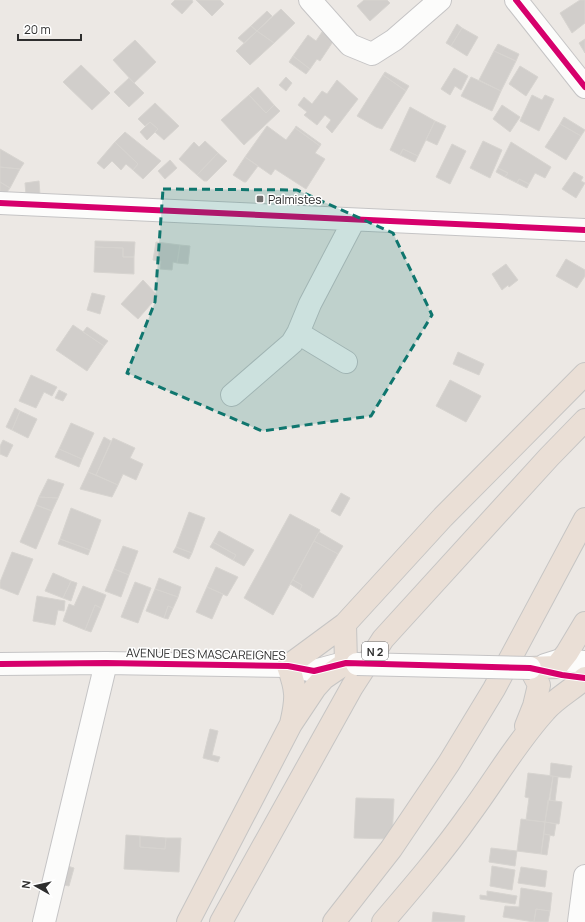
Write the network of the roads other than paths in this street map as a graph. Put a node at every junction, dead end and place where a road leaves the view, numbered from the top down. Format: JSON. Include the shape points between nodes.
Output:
{"nodes":[{"id":1,"x":310,"y":0,"type":"edge"},
{"id":2,"x":440,"y":0,"type":"edge"},
{"id":3,"x":516,"y":0,"type":"edge"},
{"id":4,"x":585,"y":87,"type":"edge"},
{"id":5,"x":0,"y":203,"type":"edge"},
{"id":6,"x":354,"y":220,"type":"junction"},
{"id":7,"x":585,"y":230,"type":"edge"},
{"id":8,"x":298,"y":332,"type":"junction"},
{"id":9,"x":346,"y":362,"type":"dead end"},
{"id":10,"x":585,"y":374,"type":"edge"},
{"id":11,"x":232,"y":395,"type":"dead end"},
{"id":12,"x":585,"y":420,"type":"edge"},
{"id":13,"x":585,"y":519,"type":"edge"},
{"id":14,"x":585,"y":623,"type":"edge"},
{"id":15,"x":344,"y":624,"type":"junction"},
{"id":16,"x":561,"y":660,"type":"junction"},
{"id":17,"x":106,"y":662,"type":"junction"},
{"id":18,"x":585,"y":662,"type":"edge"},
{"id":19,"x":352,"y":663,"type":"junction"},
{"id":20,"x":0,"y":664,"type":"edge"},
{"id":21,"x":288,"y":666,"type":"junction"},
{"id":22,"x":530,"y":668,"type":"junction"},
{"id":23,"x":585,"y":678,"type":"edge"},
{"id":24,"x":292,"y":724,"type":"junction"},
{"id":25,"x":520,"y":740,"type":"junction"},
{"id":26,"x":585,"y":876,"type":"edge"},
{"id":27,"x":44,"y":922,"type":"edge"},
{"id":28,"x":188,"y":922,"type":"edge"},
{"id":29,"x":221,"y":922,"type":"edge"},
{"id":30,"x":334,"y":922,"type":"edge"},
{"id":31,"x":383,"y":922,"type":"edge"},
{"id":32,"x":579,"y":922,"type":"edge"}],
"edges":[{"from":1,"to":2,"type":"street","via":[[350,45],[372,54],[394,40]]},
{"from":3,"to":4,"type":"street"},
{"from":5,"to":6,"type":"street"},
{"from":6,"to":7,"type":"street"},
{"from":6,"to":8,"type":"street"},
{"from":8,"to":9,"type":"street"},
{"from":8,"to":11,"type":"street","via":[[292,343]]},
{"from":10,"to":15,"type":"highway","via":[[443,517]]},
{"from":12,"to":29,"type":"highway","number":"N 2","via":[[548,457],[383,639],[352,687]]},
{"from":13,"to":30,"type":"highway","via":[[494,689],[449,763],[391,849]]},
{"from":14,"to":16,"type":"highway"},
{"from":15,"to":19,"type":"highway"},
{"from":15,"to":21,"type":"highway"},
{"from":16,"to":18,"type":"street"},
{"from":16,"to":22,"type":"highway","via":[[556,667]]},
{"from":17,"to":20,"type":"street","name":"AVENUE DES MASCAREIGNES"},
{"from":17,"to":21,"type":"street","name":"AVENUE DES MASCAREIGNES"},
{"from":17,"to":27,"type":"street"},
{"from":19,"to":21,"type":"street","name":"AVENUE DES MASCAREIGNES","via":[[314,671]]},
{"from":19,"to":22,"type":"street","name":"AVENUE DES MASCAREIGNES","bridge":true},
{"from":19,"to":24,"type":"highway","via":[[324,678]]},
{"from":21,"to":24,"type":"highway","via":[[295,686],[296,702]]},
{"from":22,"to":23,"type":"street","name":"AVENUE DES MASCAREIGNES"},
{"from":22,"to":25,"type":"highway","via":[[539,684],[534,706]]},
{"from":23,"to":25,"type":"highway","via":[[546,710]]},
{"from":24,"to":28,"type":"highway"},
{"from":25,"to":31,"type":"highway","via":[[470,815]]},
{"from":26,"to":32,"type":"street"}]}
